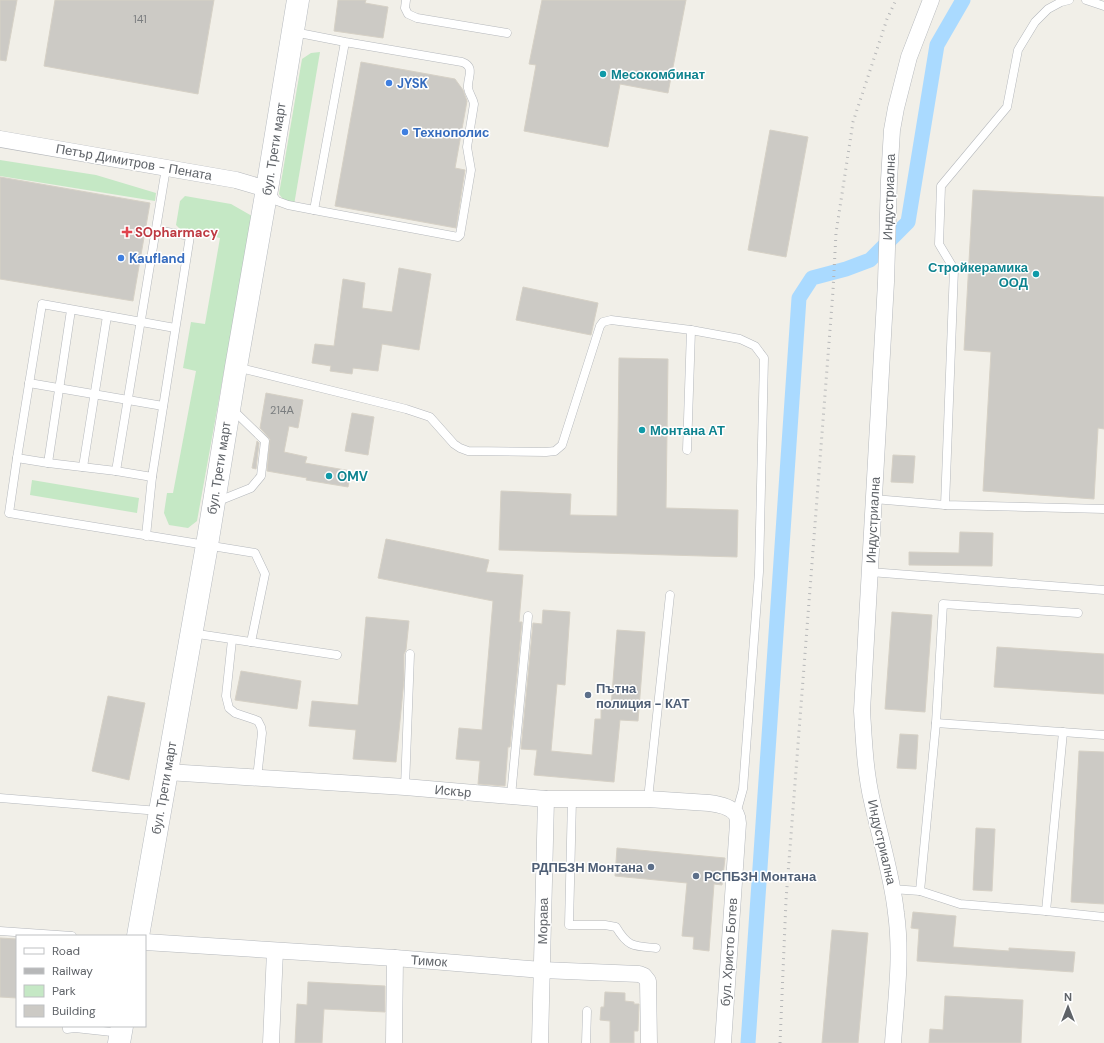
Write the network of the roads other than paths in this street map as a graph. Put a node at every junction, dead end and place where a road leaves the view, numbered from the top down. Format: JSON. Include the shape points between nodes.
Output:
{"nodes":[{"id":1,"x":298,"y":0,"type":"edge"},
{"id":2,"x":406,"y":0,"type":"edge"},
{"id":3,"x":931,"y":0,"type":"edge"},
{"id":4,"x":1069,"y":0,"type":"edge"},
{"id":5,"x":1086,"y":0,"type":"edge"},
{"id":6,"x":1104,"y":6,"type":"edge"},
{"id":7,"x":293,"y":32,"type":"junction"},
{"id":8,"x":507,"y":33,"type":"dead end"},
{"id":9,"x":345,"y":42,"type":"junction"},
{"id":10,"x":0,"y":139,"type":"edge"},
{"id":11,"x":166,"y":168,"type":"junction"},
{"id":12,"x":267,"y":189,"type":"junction"},
{"id":13,"x":314,"y":210,"type":"junction"},
{"id":14,"x":156,"y":230,"type":"junction"},
{"id":15,"x":71,"y":310,"type":"junction"},
{"id":16,"x":107,"y":316,"type":"junction"},
{"id":17,"x":141,"y":322,"type":"junction"},
{"id":18,"x":176,"y":328,"type":"junction"},
{"id":19,"x":691,"y":330,"type":"junction"},
{"id":20,"x":236,"y":367,"type":"junction"},
{"id":21,"x":29,"y":383,"type":"junction"},
{"id":22,"x":59,"y":388,"type":"junction"},
{"id":23,"x":94,"y":394,"type":"junction"},
{"id":24,"x":127,"y":400,"type":"junction"},
{"id":25,"x":163,"y":406,"type":"junction"},
{"id":26,"x":229,"y":406,"type":"junction"},
{"id":27,"x":687,"y":450,"type":"dead end"},
{"id":28,"x":18,"y":458,"type":"junction"},
{"id":29,"x":48,"y":463,"type":"junction"},
{"id":30,"x":83,"y":467,"type":"junction"},
{"id":31,"x":116,"y":471,"type":"junction"},
{"id":32,"x":152,"y":477,"type":"junction"},
{"id":33,"x":874,"y":499,"type":"junction"},
{"id":34,"x":213,"y":503,"type":"junction"},
{"id":35,"x":945,"y":505,"type":"junction"},
{"id":36,"x":1104,"y":508,"type":"edge"},
{"id":37,"x":146,"y":536,"type":"junction"},
{"id":38,"x":207,"y":545,"type":"junction"},
{"id":39,"x":870,"y":572,"type":"junction"},
{"id":40,"x":1104,"y":590,"type":"edge"},
{"id":41,"x":670,"y":595,"type":"dead end"},
{"id":42,"x":1078,"y":613,"type":"dead end"},
{"id":43,"x":528,"y":616,"type":"dead end"},
{"id":44,"x":190,"y":633,"type":"junction"},
{"id":45,"x":232,"y":640,"type":"junction"},
{"id":46,"x":251,"y":642,"type":"junction"},
{"id":47,"x":410,"y":654,"type":"dead end"},
{"id":48,"x":337,"y":655,"type":"dead end"},
{"id":49,"x":936,"y":723,"type":"junction"},
{"id":50,"x":1063,"y":732,"type":"junction"},
{"id":51,"x":1104,"y":735,"type":"edge"},
{"id":52,"x":167,"y":772,"type":"junction"},
{"id":53,"x":257,"y":778,"type":"junction"},
{"id":54,"x":405,"y":787,"type":"junction"},
{"id":55,"x":511,"y":796,"type":"junction"},
{"id":56,"x":0,"y":798,"type":"edge"},
{"id":57,"x":546,"y":798,"type":"junction"},
{"id":58,"x":572,"y":799,"type":"junction"},
{"id":59,"x":648,"y":799,"type":"junction"},
{"id":60,"x":160,"y":811,"type":"junction"},
{"id":61,"x":736,"y":814,"type":"junction"},
{"id":62,"x":892,"y":889,"type":"junction"},
{"id":63,"x":920,"y":891,"type":"junction"},
{"id":64,"x":1046,"y":911,"type":"junction"},
{"id":65,"x":1104,"y":917,"type":"edge"},
{"id":66,"x":0,"y":931,"type":"edge"},
{"id":67,"x":58,"y":935,"type":"edge"},
{"id":68,"x":138,"y":935,"type":"edge"},
{"id":69,"x":146,"y":942,"type":"edge"},
{"id":70,"x":656,"y":948,"type":"dead end"},
{"id":71,"x":275,"y":950,"type":"junction"},
{"id":72,"x":395,"y":958,"type":"junction"},
{"id":73,"x":542,"y":970,"type":"junction"},
{"id":74,"x":587,"y":1011,"type":"dead end"},
{"id":75,"x":67,"y":1027,"type":"edge"},
{"id":76,"x":120,"y":1034,"type":"edge"},
{"id":77,"x":271,"y":1043,"type":"edge"},
{"id":78,"x":394,"y":1043,"type":"edge"},
{"id":79,"x":540,"y":1043,"type":"edge"},
{"id":80,"x":586,"y":1043,"type":"edge"},
{"id":81,"x":649,"y":1043,"type":"edge"},
{"id":82,"x":723,"y":1043,"type":"edge"},
{"id":83,"x":893,"y":1043,"type":"edge"}],
"edges":[{"from":1,"to":7,"type":"main road","name":"бул. Трети март"},
{"from":2,"to":8,"type":"lane","via":[[405,8],[408,14],[417,18]]},
{"from":3,"to":33,"type":"street","name":"Индустриална","via":[[909,58],[892,130]]},
{"from":4,"to":35,"type":"lane","via":[[1048,9],[1035,22],[1018,50],[1007,107],[941,186],[939,244],[954,269]]},
{"from":5,"to":6,"type":"lane"},
{"from":7,"to":9,"type":"lane"},
{"from":7,"to":12,"type":"main road","name":"бул. Трети март"},
{"from":9,"to":13,"type":"lane"},
{"from":9,"to":13,"type":"lane","via":[[462,62],[470,67],[468,87],[474,104],[467,147],[471,170],[460,235],[456,237]]},
{"from":10,"to":11,"type":"street","name":"Петър Димитров - Пената"},
{"from":11,"to":12,"type":"street","name":"Петър Димитров - Пената","via":[[236,180]]},
{"from":11,"to":14,"type":"lane"},
{"from":12,"to":13,"type":"lane","via":[[277,201]]},
{"from":12,"to":20,"type":"main road","name":"бул. Трети март"},
{"from":14,"to":17,"type":"lane"},
{"from":14,"to":18,"type":"lane","via":[[190,236]]},
{"from":15,"to":16,"type":"lane"},
{"from":15,"to":21,"type":"lane","via":[[42,304]]},
{"from":15,"to":22,"type":"lane"},
{"from":16,"to":17,"type":"lane"},
{"from":16,"to":23,"type":"lane"},
{"from":17,"to":18,"type":"lane"},
{"from":17,"to":24,"type":"lane"},
{"from":18,"to":25,"type":"lane"},
{"from":19,"to":20,"type":"lane","via":[[611,320],[604,322],[600,326],[562,445],[555,451],[546,452],[468,451],[454,444],[430,417]]},
{"from":19,"to":27,"type":"lane"},
{"from":19,"to":61,"type":"lane","via":[[740,339],[755,346],[764,358],[759,572],[743,789]]},
{"from":20,"to":26,"type":"main road","name":"бул. Трети март"},
{"from":21,"to":22,"type":"lane"},
{"from":21,"to":28,"type":"lane"},
{"from":22,"to":23,"type":"lane"},
{"from":22,"to":29,"type":"lane"},
{"from":23,"to":24,"type":"lane"},
{"from":23,"to":30,"type":"lane"},
{"from":24,"to":25,"type":"lane"},
{"from":24,"to":31,"type":"lane"},
{"from":25,"to":32,"type":"lane"},
{"from":26,"to":34,"type":"main road","name":"бул. Трети март"},
{"from":26,"to":34,"type":"lane","via":[[265,441],[261,476],[251,488]]},
{"from":28,"to":29,"type":"lane"},
{"from":28,"to":37,"type":"lane","via":[[9,513]]},
{"from":29,"to":30,"type":"lane"},
{"from":30,"to":31,"type":"lane"},
{"from":31,"to":32,"type":"lane"},
{"from":32,"to":37,"type":"lane"},
{"from":33,"to":35,"type":"lane"},
{"from":33,"to":39,"type":"street","name":"Индустриална"},
{"from":34,"to":38,"type":"main road","name":"бул. Трети март"},
{"from":35,"to":36,"type":"lane"},
{"from":37,"to":38,"type":"lane"},
{"from":38,"to":44,"type":"main road","name":"бул. Трети март"},
{"from":38,"to":46,"type":"lane","via":[[255,553],[265,574]]},
{"from":39,"to":40,"type":"lane"},
{"from":39,"to":62,"type":"street","name":"Индустриална","via":[[862,711],[865,758],[871,799]]},
{"from":41,"to":59,"type":"lane"},
{"from":42,"to":49,"type":"lane","via":[[943,604]]},
{"from":43,"to":55,"type":"lane"},
{"from":44,"to":45,"type":"lane"},
{"from":44,"to":52,"type":"main road","name":"бул. Трети март"},
{"from":45,"to":46,"type":"lane"},
{"from":45,"to":53,"type":"lane","via":[[226,696],[229,708],[235,713],[258,721],[261,726]]},
{"from":46,"to":48,"type":"lane"},
{"from":47,"to":54,"type":"lane"},
{"from":49,"to":50,"type":"lane"},
{"from":49,"to":63,"type":"lane"},
{"from":50,"to":51,"type":"lane"},
{"from":50,"to":64,"type":"lane"},
{"from":52,"to":53,"type":"street","name":"Искър"},
{"from":52,"to":60,"type":"main road","name":"бул. Трети март"},
{"from":53,"to":54,"type":"street","name":"Искър"},
{"from":54,"to":55,"type":"street","name":"Искър"},
{"from":55,"to":57,"type":"street","name":"Искър"},
{"from":56,"to":60,"type":"lane"},
{"from":57,"to":58,"type":"street","name":"Искър"},
{"from":57,"to":73,"type":"street","name":"Морава"},
{"from":58,"to":59,"type":"street","name":"Искър"},
{"from":58,"to":70,"type":"lane","via":[[569,924],[616,927],[623,939],[632,945]]},
{"from":59,"to":61,"type":"street","name":"Искър","via":[[714,803]]},
{"from":60,"to":68,"type":"main road","name":"бул. Трети март"},
{"from":61,"to":82,"type":"street","name":"бул. Христо Ботев","via":[[738,823]]},
{"from":62,"to":63,"type":"lane"},
{"from":62,"to":83,"type":"street","name":"Индустриална","via":[[899,950]]},
{"from":63,"to":64,"type":"lane","via":[[960,904]]},
{"from":64,"to":65,"type":"lane"},
{"from":66,"to":67,"type":"lane"},
{"from":69,"to":71,"type":"street","name":"Тимок"},
{"from":71,"to":72,"type":"street","name":"Тимок"},
{"from":71,"to":77,"type":"street"},
{"from":72,"to":73,"type":"street","name":"Тимок"},
{"from":72,"to":78,"type":"street"},
{"from":73,"to":79,"type":"street","name":"Морава"},
{"from":73,"to":81,"type":"street","name":"Тимок","via":[[644,976],[649,987]]},
{"from":74,"to":80,"type":"lane"},
{"from":75,"to":76,"type":"lane"}]}
